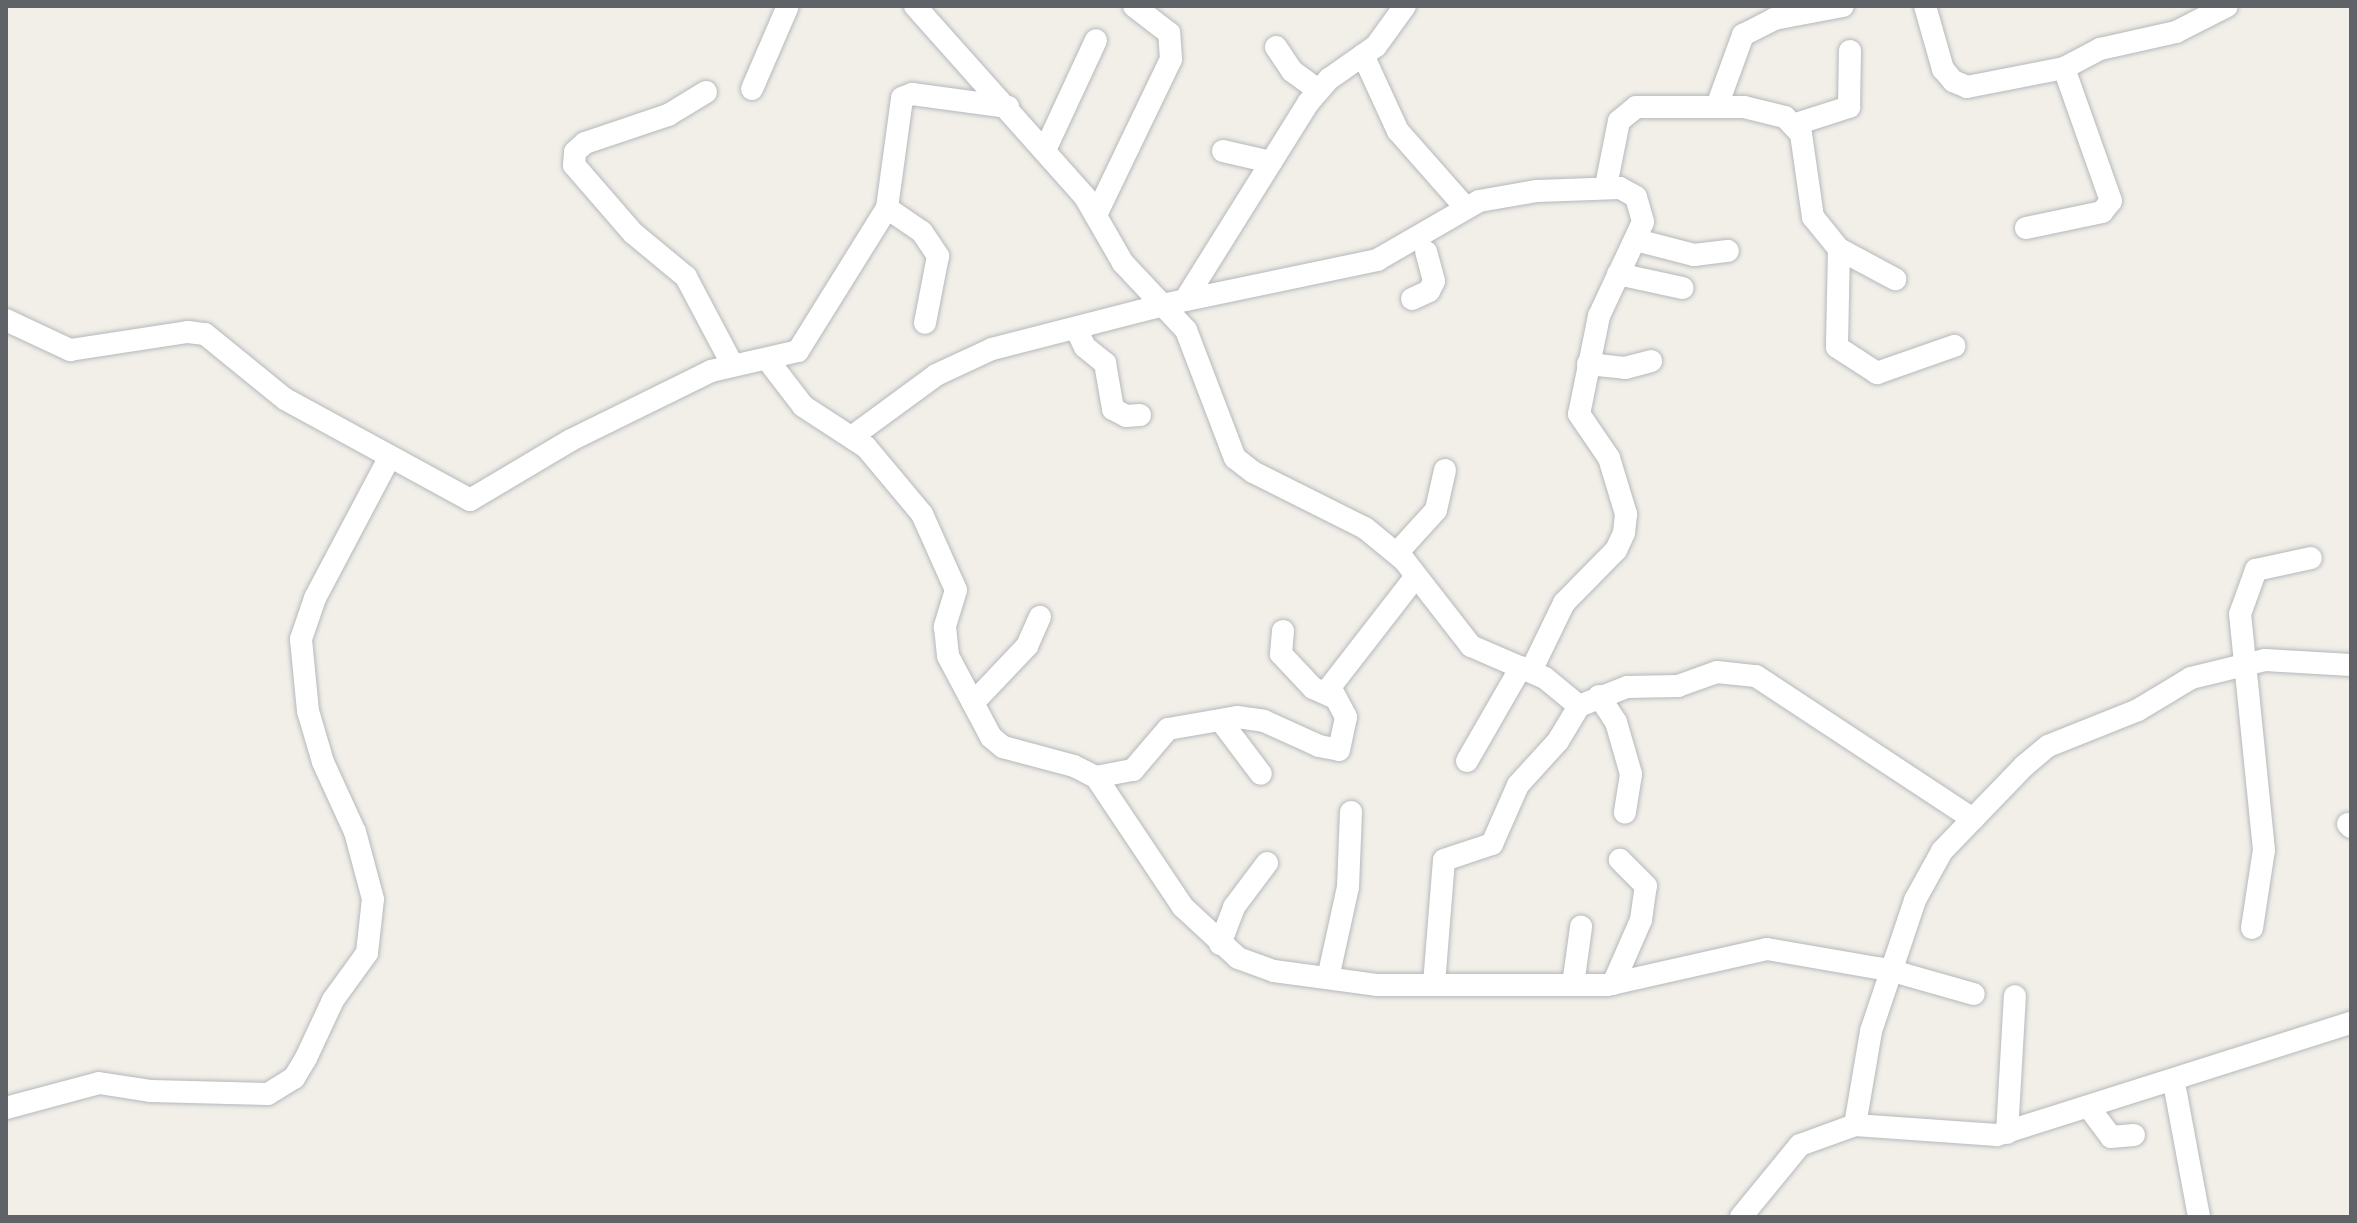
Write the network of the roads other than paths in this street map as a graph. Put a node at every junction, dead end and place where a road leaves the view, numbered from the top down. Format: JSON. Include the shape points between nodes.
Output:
{"nodes":[{"id":1,"x":788,"y":6,"type":"edge"},
{"id":2,"x":915,"y":6,"type":"edge"},
{"id":3,"x":1134,"y":6,"type":"edge"},
{"id":4,"x":1405,"y":6,"type":"edge"},
{"id":5,"x":1843,"y":6,"type":"edge"},
{"id":6,"x":1925,"y":6,"type":"edge"},
{"id":7,"x":2227,"y":6,"type":"edge"},
{"id":8,"x":1775,"y":12,"type":"edge"},
{"id":9,"x":2202,"y":12,"type":"edge"},
{"id":10,"x":1160,"y":15,"type":"edge"},
{"id":11,"x":1096,"y":40,"type":"dead end"},
{"id":12,"x":1276,"y":47,"type":"dead end"},
{"id":13,"x":1850,"y":51,"type":"dead end"},
{"id":14,"x":1363,"y":55,"type":"junction"},
{"id":15,"x":2064,"y":68,"type":"junction"},
{"id":16,"x":752,"y":89,"type":"dead end"},
{"id":17,"x":1318,"y":90,"type":"junction"},
{"id":18,"x":706,"y":92,"type":"dead end"},
{"id":19,"x":1717,"y":106,"type":"junction"},
{"id":20,"x":1008,"y":107,"type":"junction"},
{"id":21,"x":1796,"y":124,"type":"junction"},
{"id":22,"x":1045,"y":150,"type":"junction"},
{"id":23,"x":1223,"y":151,"type":"dead end"},
{"id":24,"x":1271,"y":162,"type":"junction"},
{"id":25,"x":1606,"y":186,"type":"junction"},
{"id":26,"x":1465,"y":207,"type":"junction"},
{"id":27,"x":887,"y":208,"type":"junction"},
{"id":28,"x":1096,"y":215,"type":"junction"},
{"id":29,"x":2026,"y":228,"type":"dead end"},
{"id":30,"x":1636,"y":240,"type":"junction"},
{"id":31,"x":1423,"y":245,"type":"junction"},
{"id":32,"x":1839,"y":249,"type":"junction"},
{"id":33,"x":1728,"y":251,"type":"dead end"},
{"id":34,"x":1618,"y":274,"type":"junction"},
{"id":35,"x":1895,"y":279,"type":"dead end"},
{"id":36,"x":1682,"y":288,"type":"dead end"},
{"id":37,"x":1412,"y":299,"type":"dead end"},
{"id":38,"x":1176,"y":302,"type":"junction"},
{"id":39,"x":6,"y":320,"type":"edge"},
{"id":40,"x":925,"y":323,"type":"dead end"},
{"id":41,"x":1076,"y":328,"type":"junction"},
{"id":42,"x":1954,"y":346,"type":"dead end"},
{"id":43,"x":767,"y":359,"type":"junction"},
{"id":44,"x":1651,"y":361,"type":"dead end"},
{"id":45,"x":732,"y":364,"type":"junction"},
{"id":46,"x":1588,"y":364,"type":"junction"},
{"id":47,"x":1140,"y":415,"type":"dead end"},
{"id":48,"x":853,"y":436,"type":"junction"},
{"id":49,"x":389,"y":458,"type":"junction"},
{"id":50,"x":1445,"y":470,"type":"dead end"},
{"id":51,"x":1397,"y":553,"type":"junction"},
{"id":52,"x":2311,"y":558,"type":"dead end"},
{"id":53,"x":1416,"y":576,"type":"junction"},
{"id":54,"x":1040,"y":617,"type":"dead end"},
{"id":55,"x":1283,"y":631,"type":"dead end"},
{"id":56,"x":2243,"y":662,"type":"junction"},
{"id":57,"x":2351,"y":665,"type":"edge"},
{"id":58,"x":1526,"y":669,"type":"junction"},
{"id":59,"x":1331,"y":696,"type":"junction"},
{"id":60,"x":1589,"y":701,"type":"junction"},
{"id":61,"x":973,"y":703,"type":"junction"},
{"id":62,"x":1221,"y":721,"type":"junction"},
{"id":63,"x":1467,"y":761,"type":"dead end"},
{"id":64,"x":1261,"y":774,"type":"dead end"},
{"id":65,"x":1096,"y":777,"type":"junction"},
{"id":66,"x":1351,"y":812,"type":"dead end"},
{"id":67,"x":1625,"y":813,"type":"dead end"},
{"id":68,"x":1973,"y":819,"type":"junction"},
{"id":69,"x":1620,"y":860,"type":"dead end"},
{"id":70,"x":1267,"y":863,"type":"dead end"},
{"id":71,"x":1581,"y":927,"type":"dead end"},
{"id":72,"x":2252,"y":928,"type":"dead end"},
{"id":73,"x":1220,"y":944,"type":"junction"},
{"id":74,"x":1889,"y":970,"type":"junction"},
{"id":75,"x":1328,"y":978,"type":"junction"},
{"id":76,"x":1434,"y":984,"type":"junction"},
{"id":77,"x":1613,"y":984,"type":"junction"},
{"id":78,"x":1573,"y":985,"type":"junction"},
{"id":79,"x":1974,"y":994,"type":"dead end"},
{"id":80,"x":2015,"y":996,"type":"dead end"},
{"id":81,"x":2351,"y":1023,"type":"edge"},
{"id":82,"x":2174,"y":1083,"type":"junction"},
{"id":83,"x":6,"y":1108,"type":"edge"},
{"id":84,"x":2090,"y":1109,"type":"junction"},
{"id":85,"x":1855,"y":1125,"type":"junction"},
{"id":86,"x":2007,"y":1133,"type":"junction"},
{"id":87,"x":2134,"y":1135,"type":"dead end"},
{"id":88,"x":1741,"y":1217,"type":"edge"},
{"id":89,"x":2199,"y":1217,"type":"edge"}],
"edges":[{"from":1,"to":16,"type":"street"},
{"from":2,"to":20,"type":"street"},
{"from":3,"to":10,"type":"street"},
{"from":4,"to":14,"type":"street","via":[[1390,32]]},
{"from":5,"to":8,"type":"street"},
{"from":6,"to":15,"type":"street","via":[[1943,69],[1953,81],[1985,86]]},
{"from":7,"to":9,"type":"street"},
{"from":8,"to":19,"type":"street","via":[[1736,45]]},
{"from":9,"to":15,"type":"street","via":[[2162,36],[2100,49]]},
{"from":10,"to":28,"type":"street","via":[[1173,43],[1171,59]]},
{"from":11,"to":22,"type":"street"},
{"from":12,"to":17,"type":"street","via":[[1292,71]]},
{"from":13,"to":21,"type":"street","via":[[1849,107]]},
{"from":14,"to":17,"type":"street"},
{"from":14,"to":26,"type":"street","via":[[1398,131]]},
{"from":15,"to":29,"type":"street","via":[[2111,201],[2102,212]]},
{"from":17,"to":24,"type":"street"},
{"from":18,"to":45,"type":"street","via":[[668,115],[585,143],[575,152],[574,165],[633,233],[686,277]]},
{"from":19,"to":21,"type":"street","via":[[1770,112]]},
{"from":19,"to":25,"type":"street","via":[[1636,107],[1626,112],[1615,134]]},
{"from":20,"to":22,"type":"street"},
{"from":20,"to":27,"type":"street","via":[[912,94],[902,98]]},
{"from":21,"to":32,"type":"street","via":[[1813,217]]},
{"from":22,"to":28,"type":"street"},
{"from":23,"to":24,"type":"street"},
{"from":24,"to":38,"type":"street"},
{"from":25,"to":26,"type":"street","via":[[1537,191]]},
{"from":25,"to":30,"type":"street","via":[[1636,197],[1643,208]]},
{"from":26,"to":31,"type":"street"},
{"from":27,"to":40,"type":"street","via":[[922,232],[938,256]]},
{"from":27,"to":43,"type":"street","via":[[810,340],[798,351]]},
{"from":28,"to":38,"type":"street","via":[[1123,263]]},
{"from":30,"to":33,"type":"street","via":[[1694,255]]},
{"from":30,"to":34,"type":"street"},
{"from":31,"to":37,"type":"street","via":[[1434,281],[1429,291]]},
{"from":31,"to":38,"type":"street","via":[[1377,260]]},
{"from":32,"to":35,"type":"street"},
{"from":32,"to":42,"type":"street","via":[[1835,334],[1845,356],[1877,373],[1892,372]]},
{"from":34,"to":36,"type":"street"},
{"from":34,"to":46,"type":"street","via":[[1599,316]]},
{"from":38,"to":41,"type":"street"},
{"from":38,"to":51,"type":"street","via":[[1235,458],[1365,528]]},
{"from":39,"to":49,"type":"street","via":[[70,350],[205,334],[285,399]]},
{"from":41,"to":47,"type":"street","via":[[1085,347],[1105,363],[1113,409],[1126,416]]},
{"from":41,"to":48,"type":"street","via":[[963,361]]},
{"from":43,"to":45,"type":"street"},
{"from":43,"to":48,"type":"street","via":[[803,406]]},
{"from":44,"to":46,"type":"street","via":[[1625,368]]},
{"from":45,"to":49,"type":"street","via":[[571,440],[470,500]]},
{"from":46,"to":58,"type":"street","via":[[1579,414],[1609,458],[1626,514],[1624,533],[1616,550],[1564,603]]},
{"from":48,"to":61,"type":"street","via":[[914,502],[954,578],[955,603],[943,642]]},
{"from":49,"to":83,"type":"street","via":[[315,598],[301,639],[308,711],[323,762],[355,832],[373,899],[367,953],[333,1000],[306,1058],[294,1078],[268,1094],[151,1091],[99,1083]]},
{"from":50,"to":51,"type":"street","via":[[1436,510]]},
{"from":51,"to":53,"type":"street"},
{"from":52,"to":56,"type":"street","via":[[2256,570],[2240,614]]},
{"from":53,"to":58,"type":"street","via":[[1471,646]]},
{"from":53,"to":59,"type":"street","via":[[1334,679]]},
{"from":54,"to":61,"type":"street","via":[[1027,646]]},
{"from":55,"to":59,"type":"street","via":[[1281,654],[1313,688]]},
{"from":56,"to":57,"type":"street"},
{"from":56,"to":68,"type":"street","via":[[2191,678],[2138,710],[2048,746]]},
{"from":56,"to":72,"type":"street","via":[[2264,850]]},
{"from":58,"to":60,"type":"street"},
{"from":58,"to":63,"type":"street"},
{"from":59,"to":62,"type":"street","via":[[1346,717],[1339,750],[1251,717]]},
{"from":60,"to":67,"type":"street","via":[[1616,722],[1631,774]]},
{"from":60,"to":68,"type":"street","via":[[1627,687],[1692,684],[1717,672],[1756,676]]},
{"from":60,"to":76,"type":"street","via":[[1518,785],[1492,844],[1444,860]]},
{"from":61,"to":65,"type":"street","via":[[991,737],[1003,747]]},
{"from":62,"to":64,"type":"street"},
{"from":62,"to":65,"type":"street","via":[[1168,729],[1133,770]]},
{"from":65,"to":73,"type":"street","via":[[1183,907]]},
{"from":66,"to":75,"type":"street","via":[[1348,887]]},
{"from":68,"to":74,"type":"street","via":[[1928,873]]},
{"from":69,"to":77,"type":"street","via":[[1646,886]]},
{"from":70,"to":73,"type":"street","via":[[1234,907]]},
{"from":71,"to":78,"type":"street"},
{"from":73,"to":75,"type":"street","via":[[1254,967]]},
{"from":74,"to":77,"type":"street","via":[[1767,949]]},
{"from":74,"to":79,"type":"street"},
{"from":74,"to":85,"type":"street","via":[[1871,1031]]},
{"from":75,"to":76,"type":"street","via":[[1378,985]]},
{"from":76,"to":78,"type":"street"},
{"from":77,"to":78,"type":"street"},
{"from":80,"to":86,"type":"street"},
{"from":81,"to":82,"type":"street"},
{"from":82,"to":84,"type":"street"},
{"from":82,"to":89,"type":"street"},
{"from":84,"to":86,"type":"street"},
{"from":84,"to":87,"type":"street","via":[[2111,1137]]},
{"from":85,"to":86,"type":"street","via":[[1964,1135]]},
{"from":85,"to":88,"type":"street","via":[[1800,1145]]}]}
